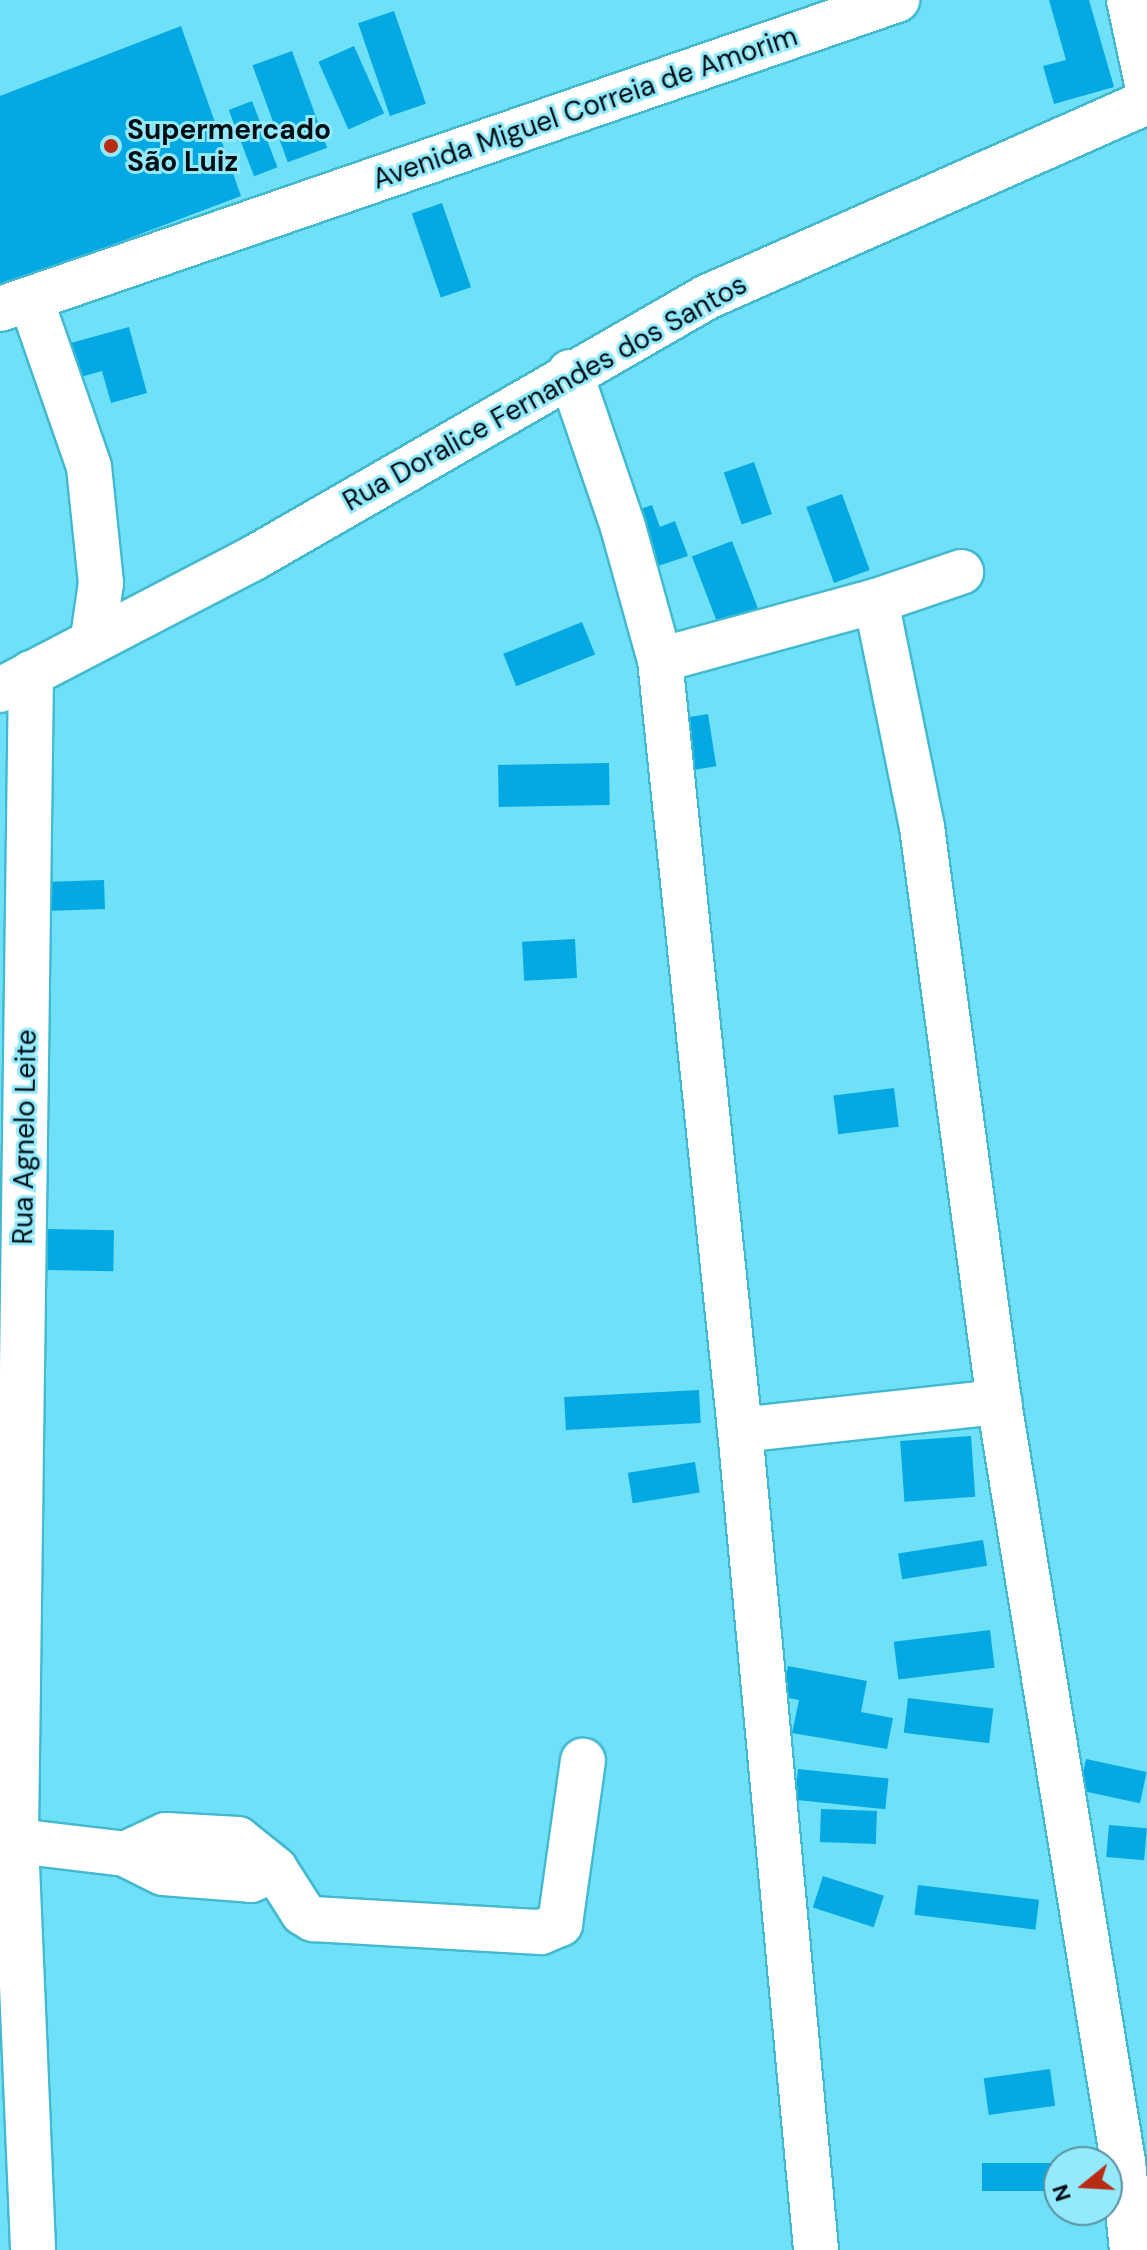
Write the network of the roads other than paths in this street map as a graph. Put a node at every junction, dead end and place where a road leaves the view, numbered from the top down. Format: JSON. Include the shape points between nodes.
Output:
{"nodes":[{"id":1,"x":897,"y":0,"type":"edge"},
{"id":2,"x":1129,"y":0,"type":"edge"},
{"id":3,"x":1147,"y":84,"type":"edge"},
{"id":4,"x":1147,"y":102,"type":"edge"},
{"id":5,"x":15,"y":305,"type":"edge"},
{"id":6,"x":570,"y":372,"type":"junction"},
{"id":7,"x":961,"y":572,"type":"dead end"},
{"id":8,"x":876,"y":601,"type":"junction"},
{"id":9,"x":93,"y":638,"type":"junction"},
{"id":10,"x":660,"y":660,"type":"junction"},
{"id":11,"x":16,"y":682,"type":"edge"},
{"id":12,"x":999,"y":1402,"type":"junction"},
{"id":13,"x":740,"y":1430,"type":"junction"},
{"id":14,"x":583,"y":1761,"type":"dead end"},
{"id":15,"x":8,"y":1841,"type":"edge"},
{"id":16,"x":33,"y":2250,"type":"edge"},
{"id":17,"x":816,"y":2250,"type":"edge"},
{"id":18,"x":1132,"y":2250,"type":"edge"}],
"edges":[{"from":1,"to":5,"type":"street","name":"Avenida Miguel Correia de Amorim"},
{"from":2,"to":3,"type":"street"},
{"from":4,"to":6,"type":"street","name":"Rua Doralice Fernandes dos Santos","via":[[707,297]]},
{"from":5,"to":9,"type":"street","via":[[89,467],[101,583]]},
{"from":6,"to":9,"type":"street","name":"Rua Doralice Fernandes dos Santos","via":[[252,559]]},
{"from":6,"to":10,"type":"street","via":[[623,527]]},
{"from":7,"to":8,"type":"street"},
{"from":8,"to":10,"type":"street"},
{"from":8,"to":12,"type":"street","via":[[922,827]]},
{"from":9,"to":11,"type":"street","name":"Rua Doralice Fernandes dos Santos"},
{"from":10,"to":13,"type":"street"},
{"from":11,"to":15,"type":"street","name":"Rua Agnelo Leite"},
{"from":12,"to":13,"type":"street"},
{"from":12,"to":18,"type":"street","via":[[1123,2162]]},
{"from":13,"to":17,"type":"street"},
{"from":14,"to":15,"type":"street","via":[[560,1924],[541,1932],[313,1919],[303,1913],[275,1869],[251,1880],[163,1873],[125,1854]]},
{"from":15,"to":16,"type":"street","name":"Rua Agnelo Leite"}]}
